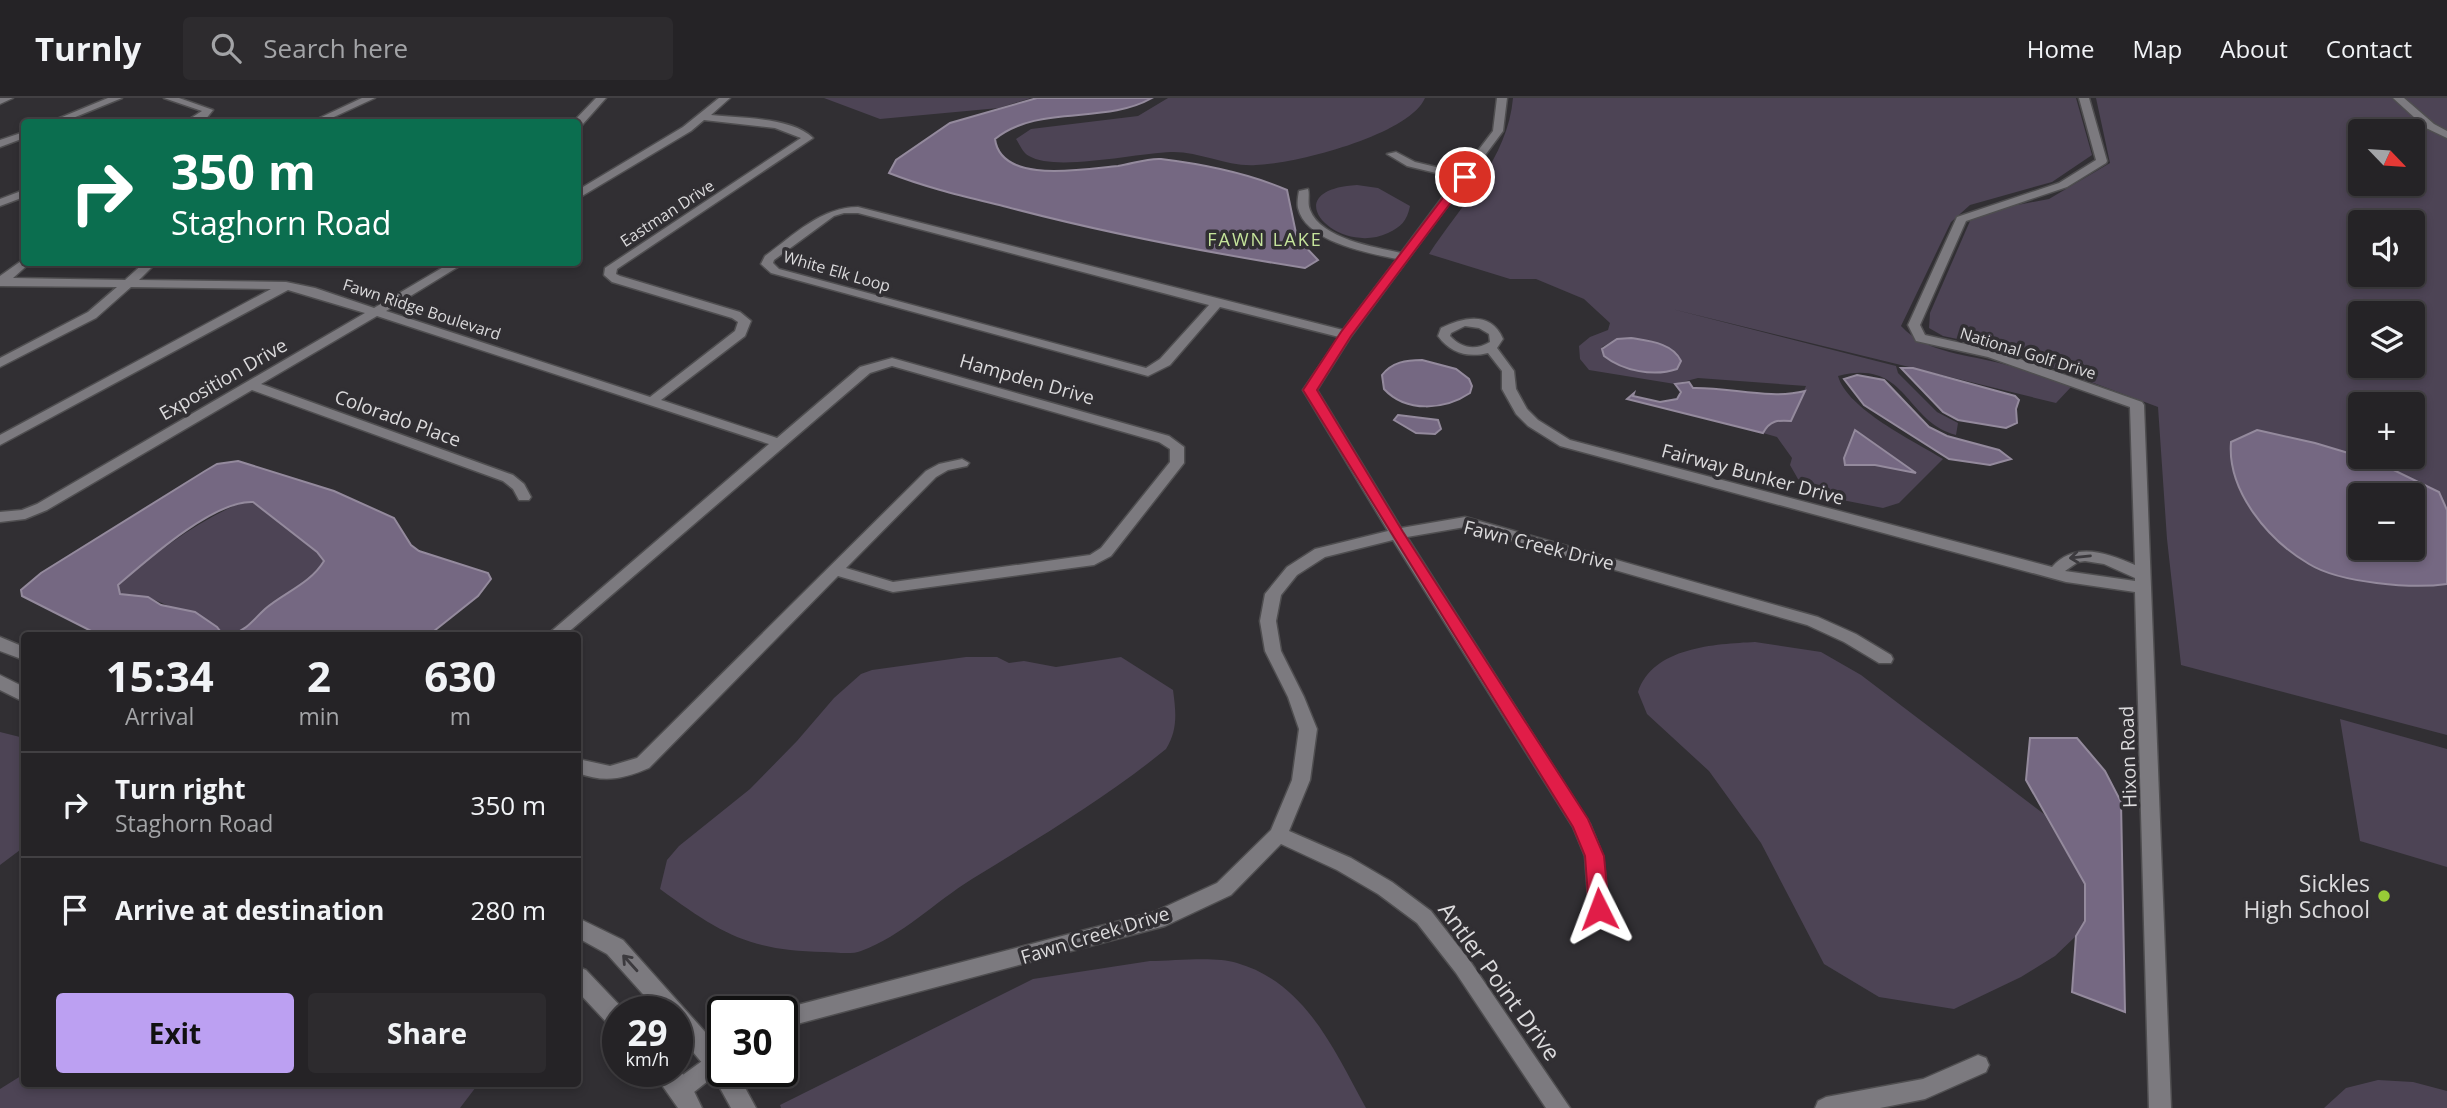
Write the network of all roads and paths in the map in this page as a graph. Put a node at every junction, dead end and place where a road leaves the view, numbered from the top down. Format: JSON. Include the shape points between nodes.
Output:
{"nodes":[{"id":1,"x":8,"y":98,"type":"edge"},
{"id":2,"x":117,"y":98,"type":"edge"},
{"id":3,"x":169,"y":98,"type":"edge"},
{"id":4,"x":370,"y":98,"type":"edge"},
{"id":5,"x":601,"y":98,"type":"edge"},
{"id":6,"x":725,"y":98,"type":"edge"},
{"id":7,"x":1502,"y":98,"type":"edge"},
{"id":8,"x":2084,"y":98,"type":"edge"},
{"id":9,"x":2398,"y":98,"type":"edge"},
{"id":10,"x":0,"y":101,"type":"edge"},
{"id":11,"x":704,"y":117,"type":"junction"},
{"id":12,"x":63,"y":119,"type":"edge"},
{"id":13,"x":194,"y":119,"type":"edge"},
{"id":14,"x":323,"y":119,"type":"edge"},
{"id":15,"x":581,"y":120,"type":"edge"},
{"id":16,"x":2447,"y":135,"type":"edge"},
{"id":17,"x":21,"y":136,"type":"edge"},
{"id":18,"x":0,"y":144,"type":"edge"},
{"id":19,"x":1392,"y":155,"type":"dead end"},
{"id":20,"x":1465,"y":177,"type":"junction"},
{"id":21,"x":1304,"y":191,"type":"dead end"},
{"id":22,"x":581,"y":192,"type":"edge"},
{"id":23,"x":21,"y":194,"type":"edge"},
{"id":24,"x":0,"y":203,"type":"edge"},
{"id":25,"x":1404,"y":257,"type":"junction"},
{"id":26,"x":21,"y":266,"type":"edge"},
{"id":27,"x":147,"y":266,"type":"edge"},
{"id":28,"x":454,"y":266,"type":"edge"},
{"id":29,"x":0,"y":281,"type":"edge"},
{"id":30,"x":128,"y":283,"type":"junction"},
{"id":31,"x":286,"y":286,"type":"junction"},
{"id":32,"x":1217,"y":303,"type":"junction"},
{"id":33,"x":376,"y":312,"type":"junction"},
{"id":34,"x":1346,"y":335,"type":"junction"},
{"id":35,"x":1491,"y":348,"type":"dead end"},
{"id":36,"x":0,"y":363,"type":"edge"},
{"id":37,"x":251,"y":385,"type":"junction"},
{"id":38,"x":651,"y":402,"type":"junction"},
{"id":39,"x":2137,"y":405,"type":"joint"},
{"id":40,"x":0,"y":441,"type":"edge"},
{"id":41,"x":779,"y":443,"type":"junction"},
{"id":42,"x":962,"y":463,"type":"dead end"},
{"id":43,"x":524,"y":497,"type":"dead end"},
{"id":44,"x":0,"y":517,"type":"edge"},
{"id":45,"x":1397,"y":534,"type":"junction"},
{"id":46,"x":835,"y":570,"type":"junction"},
{"id":47,"x":2054,"y":573,"type":"junction"},
{"id":48,"x":2143,"y":582,"type":"junction"},
{"id":49,"x":558,"y":632,"type":"edge"},
{"id":50,"x":0,"y":643,"type":"edge"},
{"id":51,"x":21,"y":653,"type":"edge"},
{"id":52,"x":1885,"y":659,"type":"dead end"},
{"id":53,"x":0,"y":682,"type":"edge"},
{"id":54,"x":21,"y":693,"type":"edge"},
{"id":55,"x":581,"y":767,"type":"edge"},
{"id":56,"x":1278,"y":835,"type":"junction"},
{"id":57,"x":1599,"y":909,"type":"dead end"},
{"id":58,"x":581,"y":929,"type":"edge"},
{"id":59,"x":581,"y":980,"type":"edge"},
{"id":60,"x":659,"y":996,"type":"edge"},
{"id":61,"x":602,"y":1002,"type":"edge"},
{"id":62,"x":798,"y":1015,"type":"edge"},
{"id":63,"x":693,"y":1033,"type":"edge"},
{"id":64,"x":707,"y":1049,"type":"edge"},
{"id":65,"x":1978,"y":1065,"type":"dead end"},
{"id":66,"x":707,"y":1072,"type":"edge"},
{"id":67,"x":733,"y":1087,"type":"edge"},
{"id":68,"x":678,"y":1089,"type":"edge"},
{"id":69,"x":744,"y":1108,"type":"edge"},
{"id":70,"x":1559,"y":1108,"type":"edge"},
{"id":71,"x":1826,"y":1108,"type":"edge"},
{"id":72,"x":2160,"y":1108,"type":"edge"}],
"edges":[{"from":1,"to":10,"type":"main road"},
{"from":2,"to":12,"type":"street"},
{"from":3,"to":13,"type":"street","via":[[208,110]]},
{"from":4,"to":14,"type":"street"},
{"from":5,"to":15,"type":"street"},
{"from":6,"to":11,"type":"street"},
{"from":7,"to":20,"type":"street","via":[[1498,131]]},
{"from":8,"to":39,"type":"street","name":"National Golf Drive","via":[[2102,161],[2063,185],[1961,219],[1914,325],[1920,338],[1992,354]]},
{"from":9,"to":16,"type":"street"},
{"from":11,"to":22,"type":"street"},
{"from":11,"to":38,"type":"street","name":"Eastman Drive","via":[[784,127],[808,138],[611,268],[610,275],[616,279],[745,321],[741,333]]},
{"from":17,"to":18,"type":"street"},
{"from":19,"to":20,"type":"street"},
{"from":20,"to":25,"type":"street"},
{"from":21,"to":25,"type":"street","via":[[1301,198],[1308,219],[1341,243]]},
{"from":23,"to":24,"type":"street"},
{"from":25,"to":34,"type":"street"},
{"from":26,"to":29,"type":"street"},
{"from":27,"to":30,"type":"street"},
{"from":28,"to":33,"type":"street","name":"Exposition Drive"},
{"from":29,"to":30,"type":"street","name":"Fawn Ridge Boulevard"},
{"from":30,"to":31,"type":"street","name":"Fawn Ridge Boulevard"},
{"from":30,"to":36,"type":"street","via":[[92,315]]},
{"from":31,"to":33,"type":"street","name":"Fawn Ridge Boulevard"},
{"from":31,"to":40,"type":"street"},
{"from":32,"to":32,"type":"street","name":"White Elk Loop","via":[[858,211],[830,214],[767,264],[775,271],[1148,372],[1165,362]]},
{"from":32,"to":34,"type":"street","name":"White Elk Loop"},
{"from":33,"to":37,"type":"street","name":"Exposition Drive"},
{"from":33,"to":38,"type":"street","name":"Fawn Ridge Boulevard"},
{"from":34,"to":45,"type":"street","via":[[1310,390]]},
{"from":35,"to":47,"type":"street","name":"Fairway Bunker Drive","via":[[1508,371],[1509,389],[1521,411],[1565,443]]},
{"from":37,"to":43,"type":"street","name":"Colorado Place","via":[[508,478]]},
{"from":37,"to":44,"type":"street","name":"Exposition Drive","via":[[42,507]]},
{"from":38,"to":41,"type":"street","name":"Fawn Ridge Boulevard"},
{"from":39,"to":48,"type":"street","name":"Hixon Road"},
{"from":41,"to":46,"type":"street","name":"Hampden Drive","via":[[865,370],[892,362],[1164,439],[1177,447],[1177,463],[1107,552],[1094,560],[892,587]]},
{"from":41,"to":49,"type":"street","name":"Hampden Drive"},
{"from":42,"to":46,"type":"street","via":[[931,474]]},
{"from":45,"to":52,"type":"street","name":"Fawn Creek Drive","via":[[1465,522],[1812,621]]},
{"from":45,"to":56,"type":"street","name":"Fawn Creek Drive","via":[[1320,553],[1292,571],[1273,594],[1268,621],[1273,651],[1308,729],[1301,780]]},
{"from":45,"to":57,"type":"street","via":[[1581,824],[1594,856]]},
{"from":46,"to":55,"type":"street","via":[[643,763],[619,774],[597,774]]},
{"from":47,"to":48,"type":"street","name":"Fairway Bunker Drive","via":[[2086,584]]},
{"from":48,"to":47,"type":"street","one_way":true,"via":[[2108,560],[2083,554],[2067,559]]},
{"from":48,"to":72,"type":"street","name":"Hixon Road"},
{"from":50,"to":51,"type":"main road"},
{"from":53,"to":54,"type":"main road"},
{"from":56,"to":62,"type":"street","name":"Fawn Creek Drive","via":[[1224,889],[1158,920]]},
{"from":56,"to":70,"type":"street","name":"Antler Point Drive","via":[[1345,863],[1424,917]]},
{"from":60,"to":58,"type":"main road","one_way":true,"via":[[615,947]]},
{"from":59,"to":61,"type":"main road"},
{"from":63,"to":64,"type":"main road"},
{"from":65,"to":71,"type":"street","via":[[1925,1088]]},
{"from":66,"to":68,"type":"street"},
{"from":67,"to":69,"type":"main road"}]}
